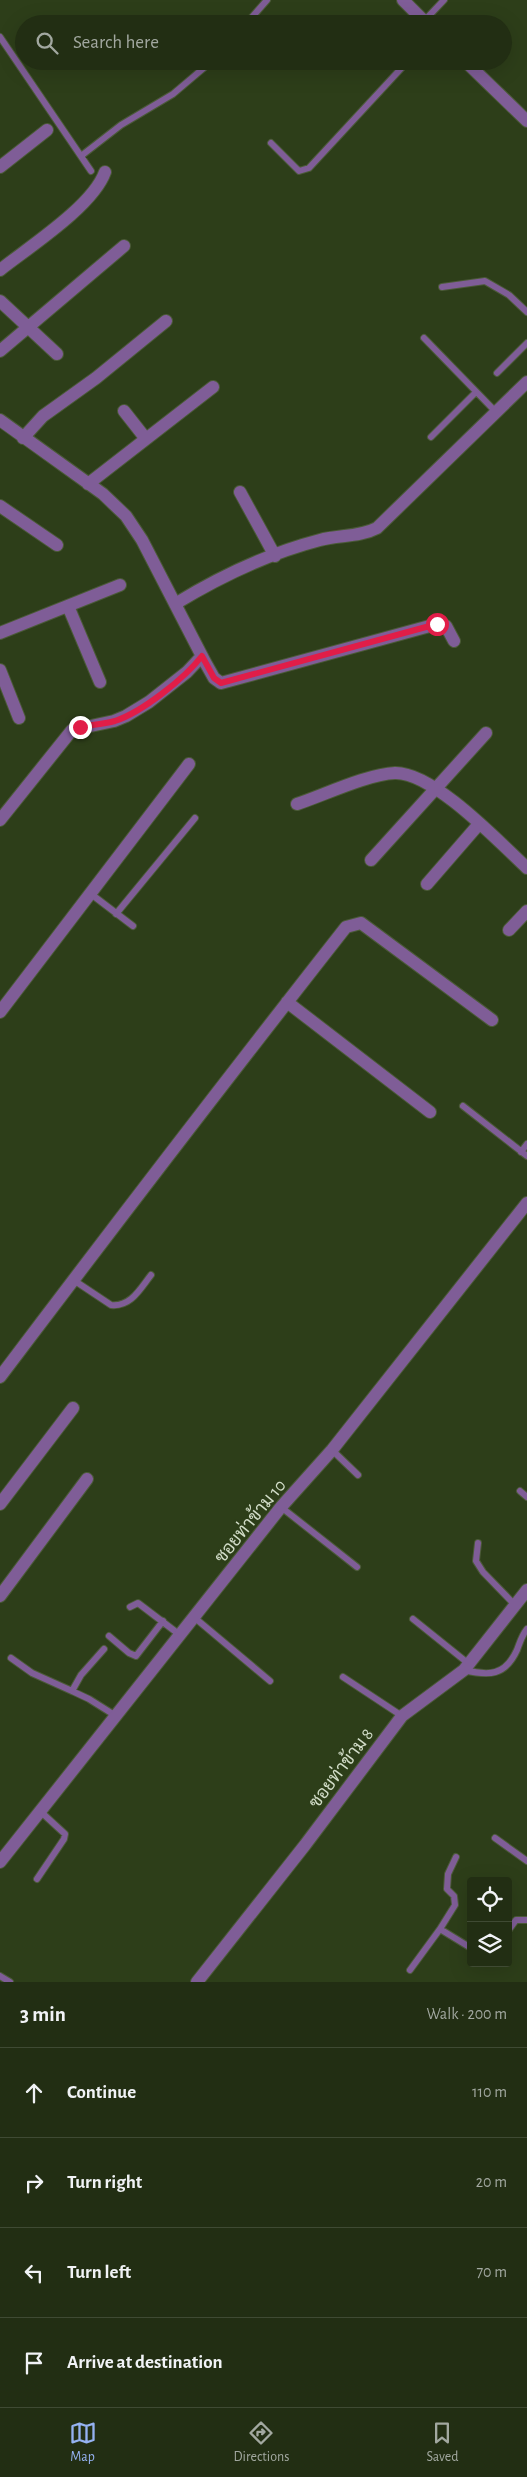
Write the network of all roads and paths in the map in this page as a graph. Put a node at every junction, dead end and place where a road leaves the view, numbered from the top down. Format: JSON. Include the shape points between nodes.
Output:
{"nodes":[{"id":1,"x":267,"y":0,"type":"edge"},
{"id":2,"x":403,"y":0,"type":"edge"},
{"id":3,"x":444,"y":0,"type":"edge"},
{"id":4,"x":254,"y":15,"type":"edge"},
{"id":5,"x":418,"y":15,"type":"edge"},
{"id":6,"x":431,"y":15,"type":"edge"},
{"id":7,"x":0,"y":37,"type":"edge"},
{"id":8,"x":15,"y":59,"type":"edge"},
{"id":9,"x":22,"y":70,"type":"edge"},
{"id":10,"x":201,"y":70,"type":"edge"},
{"id":11,"x":400,"y":70,"type":"edge"},
{"id":12,"x":474,"y":70,"type":"edge"},
{"id":13,"x":527,"y":121,"type":"edge"},
{"id":14,"x":47,"y":130,"type":"dead end"},
{"id":15,"x":271,"y":143,"type":"dead end"},
{"id":16,"x":81,"y":156,"type":"junction"},
{"id":17,"x":0,"y":167,"type":"edge"},
{"id":18,"x":91,"y":171,"type":"dead end"},
{"id":19,"x":105,"y":172,"type":"dead end"},
{"id":20,"x":124,"y":246,"type":"dead end"},
{"id":21,"x":0,"y":270,"type":"edge"},
{"id":22,"x":442,"y":286,"type":"dead end"},
{"id":23,"x":0,"y":301,"type":"edge"},
{"id":24,"x":527,"y":312,"type":"edge"},
{"id":25,"x":166,"y":321,"type":"dead end"},
{"id":26,"x":26,"y":327,"type":"junction"},
{"id":27,"x":424,"y":338,"type":"dead end"},
{"id":28,"x":527,"y":343,"type":"edge"},
{"id":29,"x":0,"y":351,"type":"edge"},
{"id":30,"x":57,"y":354,"type":"dead end"},
{"id":31,"x":497,"y":373,"type":"dead end"},
{"id":32,"x":527,"y":382,"type":"edge"},
{"id":33,"x":213,"y":387,"type":"dead end"},
{"id":34,"x":476,"y":392,"type":"junction"},
{"id":35,"x":124,"y":411,"type":"dead end"},
{"id":36,"x":495,"y":411,"type":"junction"},
{"id":37,"x":0,"y":420,"type":"edge"},
{"id":38,"x":432,"y":437,"type":"dead end"},
{"id":39,"x":23,"y":438,"type":"junction"},
{"id":40,"x":146,"y":439,"type":"junction"},
{"id":41,"x":88,"y":484,"type":"junction"},
{"id":42,"x":240,"y":492,"type":"dead end"},
{"id":43,"x":0,"y":506,"type":"edge"},
{"id":44,"x":57,"y":545,"type":"dead end"},
{"id":45,"x":275,"y":556,"type":"junction"},
{"id":46,"x":120,"y":585,"type":"dead end"},
{"id":47,"x":175,"y":604,"type":"junction"},
{"id":48,"x":68,"y":606,"type":"junction"},
{"id":49,"x":0,"y":634,"type":"edge"},
{"id":50,"x":454,"y":641,"type":"dead end"},
{"id":51,"x":202,"y":656,"type":"junction"},
{"id":52,"x":0,"y":670,"type":"edge"},
{"id":53,"x":100,"y":682,"type":"dead end"},
{"id":54,"x":19,"y":718,"type":"dead end"},
{"id":55,"x":486,"y":733,"type":"dead end"},
{"id":56,"x":189,"y":764,"type":"dead end"},
{"id":57,"x":437,"y":788,"type":"junction"},
{"id":58,"x":297,"y":804,"type":"dead end"},
{"id":59,"x":195,"y":818,"type":"dead end"},
{"id":60,"x":0,"y":820,"type":"edge"},
{"id":61,"x":479,"y":824,"type":"junction"},
{"id":62,"x":372,"y":860,"type":"dead end"},
{"id":63,"x":527,"y":868,"type":"edge"},
{"id":64,"x":427,"y":884,"type":"dead end"},
{"id":65,"x":91,"y":894,"type":"junction"},
{"id":66,"x":527,"y":911,"type":"edge"},
{"id":67,"x":116,"y":914,"type":"junction"},
{"id":68,"x":133,"y":926,"type":"dead end"},
{"id":69,"x":509,"y":930,"type":"dead end"},
{"id":70,"x":287,"y":1002,"type":"junction"},
{"id":71,"x":0,"y":1012,"type":"edge"},
{"id":72,"x":492,"y":1020,"type":"dead end"},
{"id":73,"x":463,"y":1106,"type":"dead end"},
{"id":74,"x":430,"y":1112,"type":"dead end"},
{"id":75,"x":527,"y":1144,"type":"edge"},
{"id":76,"x":521,"y":1152,"type":"junction"},
{"id":77,"x":527,"y":1156,"type":"edge"},
{"id":78,"x":527,"y":1202,"type":"edge"},
{"id":79,"x":151,"y":1275,"type":"dead end"},
{"id":80,"x":75,"y":1281,"type":"junction"},
{"id":81,"x":0,"y":1377,"type":"edge"},
{"id":82,"x":73,"y":1408,"type":"dead end"},
{"id":83,"x":332,"y":1450,"type":"junction"},
{"id":84,"x":358,"y":1475,"type":"dead end"},
{"id":85,"x":87,"y":1478,"type":"dead end"},
{"id":86,"x":520,"y":1491,"type":"dead end"},
{"id":87,"x":527,"y":1497,"type":"edge"},
{"id":88,"x":0,"y":1504,"type":"edge"},
{"id":89,"x":282,"y":1507,"type":"junction"},
{"id":90,"x":478,"y":1543,"type":"dead end"},
{"id":91,"x":357,"y":1567,"type":"dead end"},
{"id":92,"x":527,"y":1590,"type":"edge"},
{"id":93,"x":0,"y":1596,"type":"edge"},
{"id":94,"x":515,"y":1605,"type":"junction"},
{"id":95,"x":130,"y":1607,"type":"dead end"},
{"id":96,"x":195,"y":1618,"type":"junction"},
{"id":97,"x":413,"y":1619,"type":"dead end"},
{"id":98,"x":163,"y":1621,"type":"junction"},
{"id":99,"x":527,"y":1629,"type":"edge"},
{"id":100,"x":180,"y":1635,"type":"junction"},
{"id":101,"x":109,"y":1636,"type":"dead end"},
{"id":102,"x":104,"y":1649,"type":"dead end"},
{"id":103,"x":10,"y":1658,"type":"dead end"},
{"id":104,"x":467,"y":1667,"type":"junction"},
{"id":105,"x":343,"y":1677,"type":"dead end"},
{"id":106,"x":270,"y":1681,"type":"dead end"},
{"id":107,"x":72,"y":1691,"type":"junction"},
{"id":108,"x":116,"y":1716,"type":"junction"},
{"id":109,"x":402,"y":1716,"type":"junction"},
{"id":110,"x":40,"y":1811,"type":"junction"},
{"id":111,"x":496,"y":1838,"type":"dead end"},
{"id":112,"x":456,"y":1857,"type":"dead end"},
{"id":113,"x":527,"y":1861,"type":"edge"},
{"id":114,"x":0,"y":1862,"type":"edge"},
{"id":115,"x":36,"y":1879,"type":"dead end"},
{"id":116,"x":527,"y":1920,"type":"edge"},
{"id":117,"x":512,"y":1926,"type":"edge"},
{"id":118,"x":440,"y":1929,"type":"junction"},
{"id":119,"x":467,"y":1946,"type":"edge"},
{"id":120,"x":410,"y":1970,"type":"dead end"},
{"id":121,"x":0,"y":1976,"type":"edge"},
{"id":122,"x":10,"y":1982,"type":"edge"},
{"id":123,"x":197,"y":1982,"type":"edge"}],
"edges":[{"from":1,"to":4,"type":"lane"},
{"from":2,"to":5,"type":"street"},
{"from":3,"to":6,"type":"lane"},
{"from":7,"to":8,"type":"lane"},
{"from":9,"to":16,"type":"lane"},
{"from":10,"to":16,"type":"lane","via":[[172,94],[121,125]]},
{"from":11,"to":15,"type":"lane","via":[[309,168],[299,171]]},
{"from":12,"to":13,"type":"street"},
{"from":14,"to":17,"type":"street"},
{"from":16,"to":18,"type":"lane"},
{"from":19,"to":21,"type":"street","via":[[99,185],[82,204]]},
{"from":20,"to":26,"type":"street"},
{"from":22,"to":24,"type":"lane","via":[[486,281],[510,295]]},
{"from":23,"to":26,"type":"street"},
{"from":25,"to":39,"type":"street","via":[[43,416]]},
{"from":26,"to":29,"type":"street"},
{"from":26,"to":30,"type":"street"},
{"from":27,"to":34,"type":"lane"},
{"from":28,"to":31,"type":"lane"},
{"from":32,"to":36,"type":"street"},
{"from":33,"to":40,"type":"street"},
{"from":34,"to":36,"type":"lane"},
{"from":34,"to":38,"type":"lane"},
{"from":35,"to":40,"type":"street"},
{"from":36,"to":45,"type":"street","via":[[377,528],[319,540]]},
{"from":37,"to":39,"type":"street"},
{"from":39,"to":41,"type":"street"},
{"from":40,"to":41,"type":"street"},
{"from":41,"to":47,"type":"street","via":[[126,516]]},
{"from":42,"to":45,"type":"street"},
{"from":43,"to":44,"type":"street"},
{"from":45,"to":47,"type":"street","via":[[235,572]]},
{"from":46,"to":48,"type":"street"},
{"from":47,"to":51,"type":"street"},
{"from":48,"to":49,"type":"street"},
{"from":48,"to":53,"type":"street"},
{"from":50,"to":51,"type":"street","via":[[446,626],[437,624],[221,683],[214,678]]},
{"from":51,"to":60,"type":"street","via":[[187,672],[126,716],[72,730]]},
{"from":52,"to":54,"type":"street"},
{"from":55,"to":57,"type":"street"},
{"from":56,"to":65,"type":"street"},
{"from":57,"to":58,"type":"street","via":[[405,774],[381,775]]},
{"from":57,"to":61,"type":"street"},
{"from":57,"to":62,"type":"street"},
{"from":59,"to":67,"type":"lane"},
{"from":61,"to":63,"type":"street"},
{"from":61,"to":64,"type":"street"},
{"from":65,"to":67,"type":"lane"},
{"from":65,"to":71,"type":"street"},
{"from":66,"to":69,"type":"street"},
{"from":67,"to":68,"type":"lane"},
{"from":70,"to":72,"type":"street","via":[[346,927],[357,922]]},
{"from":70,"to":74,"type":"street"},
{"from":70,"to":80,"type":"street"},
{"from":73,"to":76,"type":"lane"},
{"from":75,"to":76,"type":"lane"},
{"from":76,"to":77,"type":"lane"},
{"from":78,"to":83,"type":"street","name":"ซอยท่าข้าม 10"},
{"from":79,"to":80,"type":"lane","via":[[131,1299],[115,1305]]},
{"from":80,"to":81,"type":"street"},
{"from":82,"to":88,"type":"street"},
{"from":83,"to":84,"type":"lane"},
{"from":83,"to":89,"type":"street","name":"ซอยท่าข้าม 10"},
{"from":85,"to":93,"type":"street"},
{"from":86,"to":87,"type":"lane"},
{"from":89,"to":91,"type":"lane"},
{"from":89,"to":96,"type":"street","name":"ซอยท่าข้าม 10"},
{"from":90,"to":94,"type":"lane","via":[[476,1561]]},
{"from":92,"to":94,"type":"street","name":"ซอยท่าข้าม 8"},
{"from":94,"to":104,"type":"street","name":"ซอยท่าข้าม 8"},
{"from":95,"to":98,"type":"lane","via":[[138,1603]]},
{"from":96,"to":100,"type":"street","name":"ซอยท่าข้าม 10"},
{"from":96,"to":106,"type":"lane"},
{"from":97,"to":104,"type":"lane"},
{"from":98,"to":100,"type":"lane"},
{"from":98,"to":101,"type":"lane","via":[[136,1656]]},
{"from":99,"to":104,"type":"lane","via":[[513,1657],[497,1672],[480,1674]]},
{"from":100,"to":108,"type":"street","name":"ซอยท่าข้าม 10"},
{"from":102,"to":107,"type":"lane"},
{"from":103,"to":107,"type":"lane","via":[[32,1673]]},
{"from":104,"to":109,"type":"street","name":"ซอยท่าข้าม 8"},
{"from":105,"to":109,"type":"lane"},
{"from":107,"to":108,"type":"lane"},
{"from":108,"to":110,"type":"street","name":"ซอยท่าข้าม 10"},
{"from":109,"to":123,"type":"street","name":"ซอยท่าข้าม 8","via":[[306,1845]]},
{"from":110,"to":114,"type":"street","name":"ซอยท่าข้าม 10"},
{"from":110,"to":115,"type":"lane","via":[[65,1834]]},
{"from":111,"to":113,"type":"lane"},
{"from":112,"to":118,"type":"lane","via":[[448,1874],[447,1888],[454,1896],[455,1905]]},
{"from":116,"to":117,"type":"lane","via":[[516,1920]]},
{"from":118,"to":119,"type":"lane"},
{"from":118,"to":120,"type":"lane"},
{"from":121,"to":122,"type":"lane"}]}
